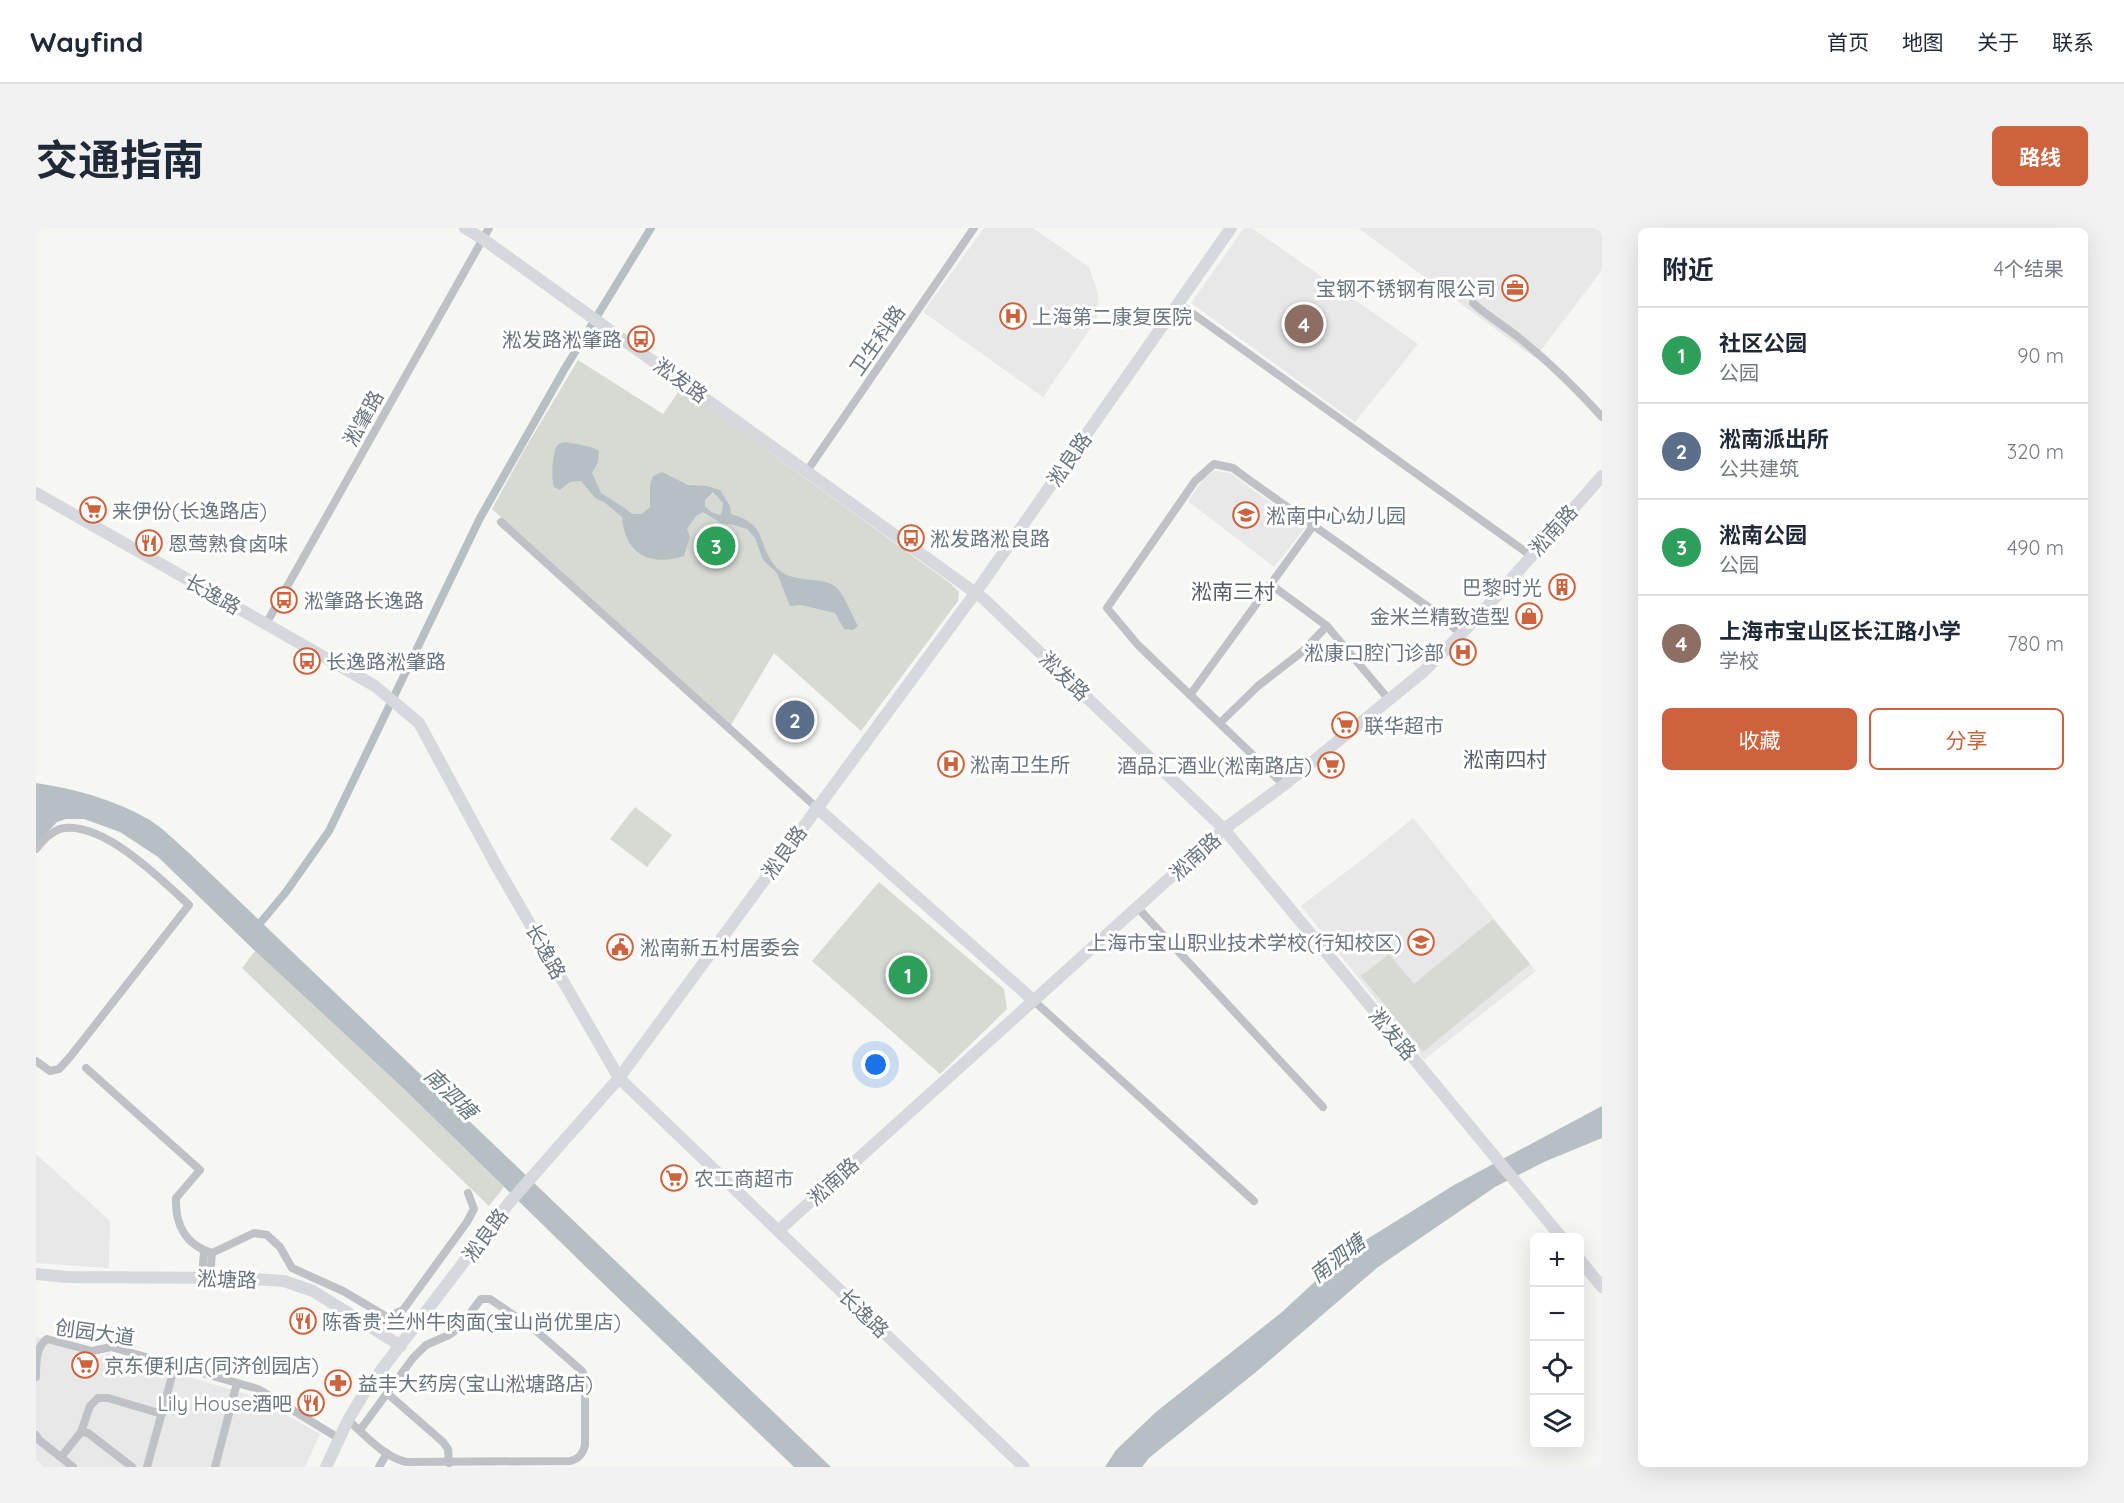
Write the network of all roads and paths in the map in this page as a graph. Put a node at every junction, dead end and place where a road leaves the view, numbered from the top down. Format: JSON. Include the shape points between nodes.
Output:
{"nodes":[{"id":1,"x":465,"y":228,"type":"edge"},
{"id":2,"x":974,"y":228,"type":"edge"},
{"id":3,"x":1232,"y":228,"type":"edge"},
{"id":4,"x":486,"y":233,"type":"edge"},
{"id":5,"x":1178,"y":303,"type":"junction"},
{"id":6,"x":1473,"y":303,"type":"dead end"},
{"id":7,"x":1602,"y":417,"type":"edge"},
{"id":8,"x":807,"y":471,"type":"junction"},
{"id":9,"x":1602,"y":476,"type":"edge"},
{"id":10,"x":36,"y":493,"type":"edge"},
{"id":11,"x":501,"y":522,"type":"dead end"},
{"id":12,"x":1313,"y":526,"type":"junction"},
{"id":13,"x":1530,"y":555,"type":"junction"},
{"id":14,"x":1270,"y":584,"type":"junction"},
{"id":15,"x":976,"y":592,"type":"junction"},
{"id":16,"x":266,"y":624,"type":"junction"},
{"id":17,"x":1327,"y":627,"type":"junction"},
{"id":18,"x":1460,"y":633,"type":"junction"},
{"id":19,"x":1190,"y":694,"type":"junction"},
{"id":20,"x":1390,"y":701,"type":"junction"},
{"id":21,"x":1220,"y":723,"type":"junction"},
{"id":22,"x":1284,"y":785,"type":"junction"},
{"id":23,"x":816,"y":807,"type":"junction"},
{"id":24,"x":1224,"y":829,"type":"junction"},
{"id":25,"x":36,"y":849,"type":"edge"},
{"id":26,"x":1137,"y":907,"type":"junction"},
{"id":27,"x":1034,"y":1000,"type":"junction"},
{"id":28,"x":36,"y":1061,"type":"edge"},
{"id":29,"x":86,"y":1068,"type":"dead end"},
{"id":30,"x":619,"y":1078,"type":"junction"},
{"id":31,"x":1323,"y":1107,"type":"dead end"},
{"id":32,"x":468,"y":1193,"type":"dead end"},
{"id":33,"x":1254,"y":1201,"type":"dead end"},
{"id":34,"x":778,"y":1230,"type":"junction"},
{"id":35,"x":1558,"y":1233,"type":"edge"},
{"id":36,"x":208,"y":1252,"type":"junction"},
{"id":37,"x":1584,"y":1265,"type":"edge"},
{"id":38,"x":36,"y":1274,"type":"edge"},
{"id":39,"x":206,"y":1278,"type":"junction"},
{"id":40,"x":1602,"y":1287,"type":"edge"},
{"id":41,"x":401,"y":1347,"type":"junction"},
{"id":42,"x":175,"y":1365,"type":"junction"},
{"id":43,"x":36,"y":1377,"type":"edge"},
{"id":44,"x":237,"y":1383,"type":"junction"},
{"id":45,"x":388,"y":1394,"type":"junction"},
{"id":46,"x":162,"y":1414,"type":"junction"},
{"id":47,"x":348,"y":1420,"type":"junction"},
{"id":48,"x":360,"y":1430,"type":"junction"},
{"id":49,"x":81,"y":1432,"type":"junction"},
{"id":50,"x":36,"y":1435,"type":"edge"},
{"id":51,"x":339,"y":1439,"type":"junction"},
{"id":52,"x":387,"y":1453,"type":"junction"},
{"id":53,"x":61,"y":1458,"type":"junction"},
{"id":54,"x":449,"y":1462,"type":"junction"},
{"id":55,"x":73,"y":1467,"type":"edge"},
{"id":56,"x":132,"y":1467,"type":"edge"},
{"id":57,"x":147,"y":1467,"type":"edge"},
{"id":58,"x":215,"y":1467,"type":"edge"},
{"id":59,"x":326,"y":1467,"type":"edge"},
{"id":60,"x":379,"y":1467,"type":"edge"},
{"id":61,"x":1024,"y":1467,"type":"edge"}],
"edges":[{"from":1,"to":4,"type":"street","name":"淞发路"},
{"from":2,"to":8,"type":"street","name":"卫生科路"},
{"from":3,"to":5,"type":"street","name":"淞良路"},
{"from":4,"to":8,"type":"street","name":"淞发路","via":[[587,312]]},
{"from":4,"to":16,"type":"street","name":"淞肇路"},
{"from":5,"to":13,"type":"street"},
{"from":5,"to":15,"type":"street","name":"淞良路"},
{"from":6,"to":7,"type":"street","via":[[1517,336]]},
{"from":8,"to":15,"type":"street","name":"淞发路"},
{"from":9,"to":13,"type":"street","name":"淞南路"},
{"from":10,"to":16,"type":"street","name":"长逸路"},
{"from":11,"to":23,"type":"street"},
{"from":12,"to":14,"type":"street"},
{"from":12,"to":18,"type":"street"},
{"from":12,"to":19,"type":"street","via":[[1233,468],[1214,464],[1195,481],[1107,608],[1138,645]]},
{"from":13,"to":18,"type":"street","name":"淞南路"},
{"from":14,"to":17,"type":"street"},
{"from":14,"to":19,"type":"street"},
{"from":15,"to":23,"type":"street","name":"淞良路"},
{"from":15,"to":24,"type":"street","name":"淞发路"},
{"from":16,"to":30,"type":"street","name":"长逸路","via":[[383,693],[419,723]]},
{"from":17,"to":20,"type":"street"},
{"from":17,"to":21,"type":"street"},
{"from":18,"to":20,"type":"street","name":"淞南路"},
{"from":19,"to":21,"type":"street"},
{"from":20,"to":22,"type":"street","name":"淞南路"},
{"from":21,"to":22,"type":"street"},
{"from":22,"to":24,"type":"street","name":"淞南路"},
{"from":23,"to":27,"type":"street"},
{"from":23,"to":30,"type":"street","name":"淞良路"},
{"from":24,"to":26,"type":"street","name":"淞南路"},
{"from":24,"to":35,"type":"street","name":"淞发路"},
{"from":25,"to":28,"type":"street","via":[[63,828],[82,829],[119,846],[145,864],[189,905],[59,1069],[50,1071]]},
{"from":26,"to":27,"type":"street","name":"淞南路"},
{"from":26,"to":31,"type":"street"},
{"from":27,"to":33,"type":"street"},
{"from":27,"to":34,"type":"street","name":"淞南路"},
{"from":29,"to":36,"type":"street","via":[[200,1170],[176,1198],[175,1213],[184,1236]]},
{"from":30,"to":34,"type":"street","name":"长逸路"},
{"from":30,"to":41,"type":"street","name":"淞良路","via":[[534,1172]]},
{"from":32,"to":36,"type":"street","via":[[474,1209],[467,1222],[403,1310],[387,1317],[292,1268],[280,1246],[267,1235],[254,1233]]},
{"from":34,"to":61,"type":"street","name":"长逸路"},
{"from":36,"to":39,"type":"street"},
{"from":37,"to":40,"type":"street"},
{"from":38,"to":39,"type":"street","name":"淞塘路"},
{"from":39,"to":41,"type":"street","name":"淞塘路","via":[[284,1281],[313,1291]]},
{"from":41,"to":47,"type":"street","name":"淞良路","via":[[366,1390]]},
{"from":42,"to":43,"type":"street","name":"创园大道","via":[[111,1347],[92,1352],[47,1339],[37,1350]]},
{"from":42,"to":44,"type":"street","name":"创园大道"},
{"from":42,"to":46,"type":"street"},
{"from":44,"to":51,"type":"street","name":"创园大道","via":[[258,1389]]},
{"from":44,"to":58,"type":"street"},
{"from":45,"to":48,"type":"street"},
{"from":45,"to":54,"type":"street","via":[[443,1442]]},
{"from":45,"to":54,"type":"street","via":[[426,1345],[454,1331],[486,1298],[534,1329],[584,1374],[585,1445],[579,1457],[570,1461]]},
{"from":46,"to":49,"type":"street","via":[[98,1398],[90,1406]]},
{"from":46,"to":57,"type":"street"},
{"from":47,"to":48,"type":"street"},
{"from":47,"to":51,"type":"street","name":"淞良路"},
{"from":48,"to":52,"type":"street"},
{"from":49,"to":53,"type":"street"},
{"from":49,"to":56,"type":"street","via":[[88,1433]]},
{"from":50,"to":53,"type":"street"},
{"from":51,"to":59,"type":"street","name":"淞良路"},
{"from":52,"to":54,"type":"street","via":[[406,1462]]},
{"from":52,"to":60,"type":"street"},
{"from":53,"to":55,"type":"street"}]}
